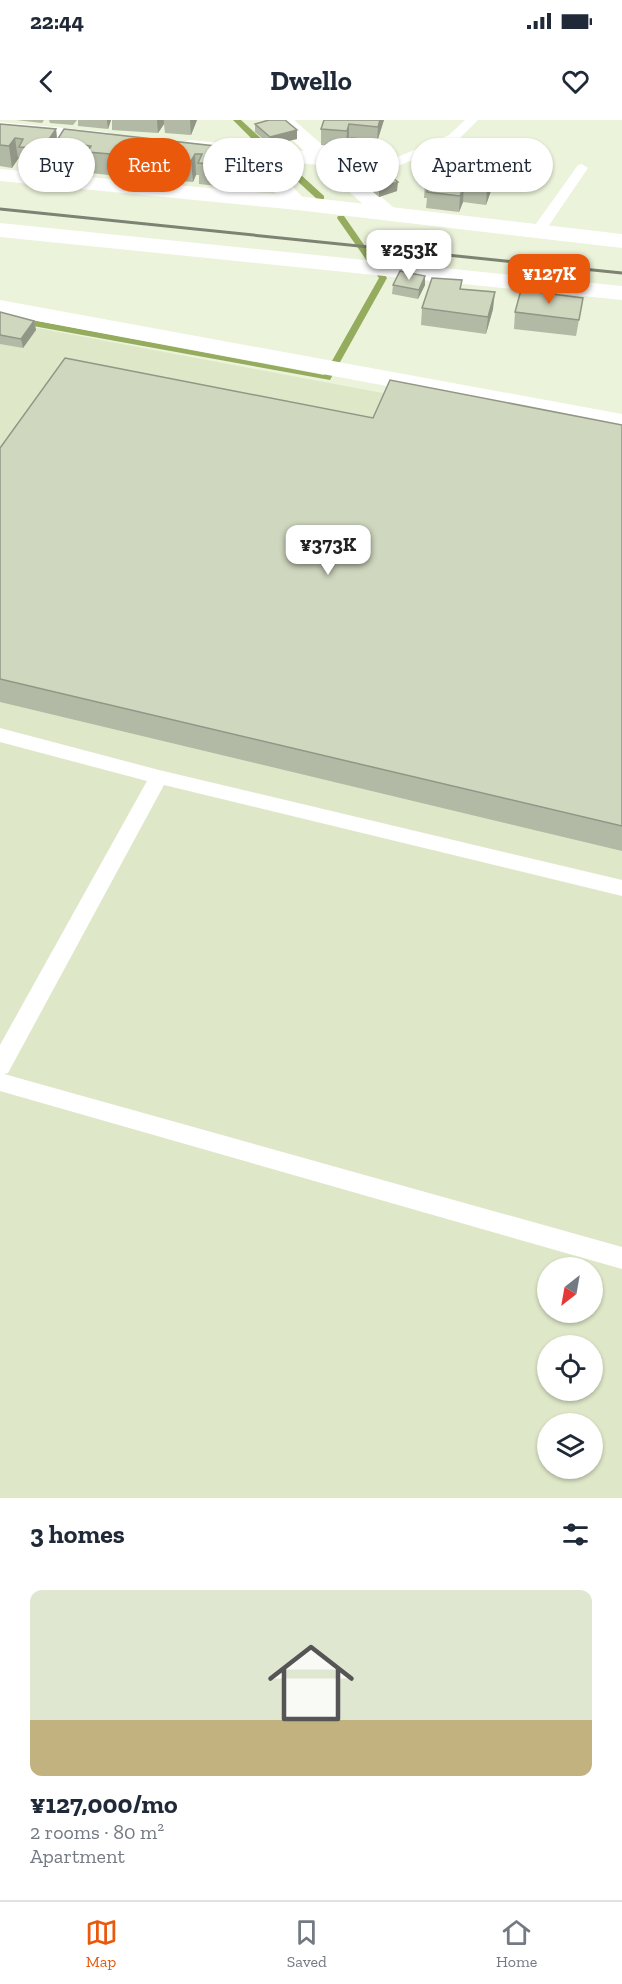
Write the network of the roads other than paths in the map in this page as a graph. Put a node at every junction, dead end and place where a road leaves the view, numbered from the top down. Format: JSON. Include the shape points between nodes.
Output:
{"nodes":[{"id":1,"x":282,"y":120,"type":"edge"},
{"id":2,"x":472,"y":120,"type":"edge"},
{"id":3,"x":0,"y":128,"type":"edge"},
{"id":4,"x":108,"y":138,"type":"edge"},
{"id":5,"x":316,"y":150,"type":"edge"},
{"id":6,"x":399,"y":161,"type":"edge"},
{"id":7,"x":582,"y":168,"type":"dead end"},
{"id":8,"x":0,"y":175,"type":"edge"},
{"id":9,"x":287,"y":192,"type":"edge"},
{"id":10,"x":363,"y":192,"type":"edge"},
{"id":11,"x":297,"y":203,"type":"junction"},
{"id":12,"x":386,"y":213,"type":"junction"},
{"id":13,"x":0,"y":230,"type":"edge"},
{"id":14,"x":538,"y":231,"type":"junction"},
{"id":15,"x":622,"y":241,"type":"edge"},
{"id":16,"x":622,"y":293,"type":"edge"},
{"id":17,"x":0,"y":307,"type":"edge"},
{"id":18,"x":622,"y":422,"type":"edge"},
{"id":19,"x":0,"y":735,"type":"edge"},
{"id":20,"x":159,"y":777,"type":"junction"},
{"id":21,"x":622,"y":888,"type":"edge"},
{"id":22,"x":0,"y":1066,"type":"edge"},
{"id":23,"x":0,"y":1083,"type":"edge"},
{"id":24,"x":622,"y":1258,"type":"edge"}],
"edges":[{"from":1,"to":5,"type":"street"},
{"from":2,"to":6,"type":"lane","via":[[453,138]]},
{"from":3,"to":4,"type":"street"},
{"from":7,"to":14,"type":"lane"},
{"from":8,"to":11,"type":"street"},
{"from":9,"to":11,"type":"street"},
{"from":10,"to":12,"type":"street"},
{"from":11,"to":12,"type":"street"},
{"from":12,"to":14,"type":"street"},
{"from":13,"to":16,"type":"street"},
{"from":14,"to":15,"type":"street"},
{"from":17,"to":18,"type":"street"},
{"from":19,"to":20,"type":"lane"},
{"from":20,"to":21,"type":"lane"},
{"from":20,"to":22,"type":"lane"},
{"from":23,"to":24,"type":"lane"}]}
